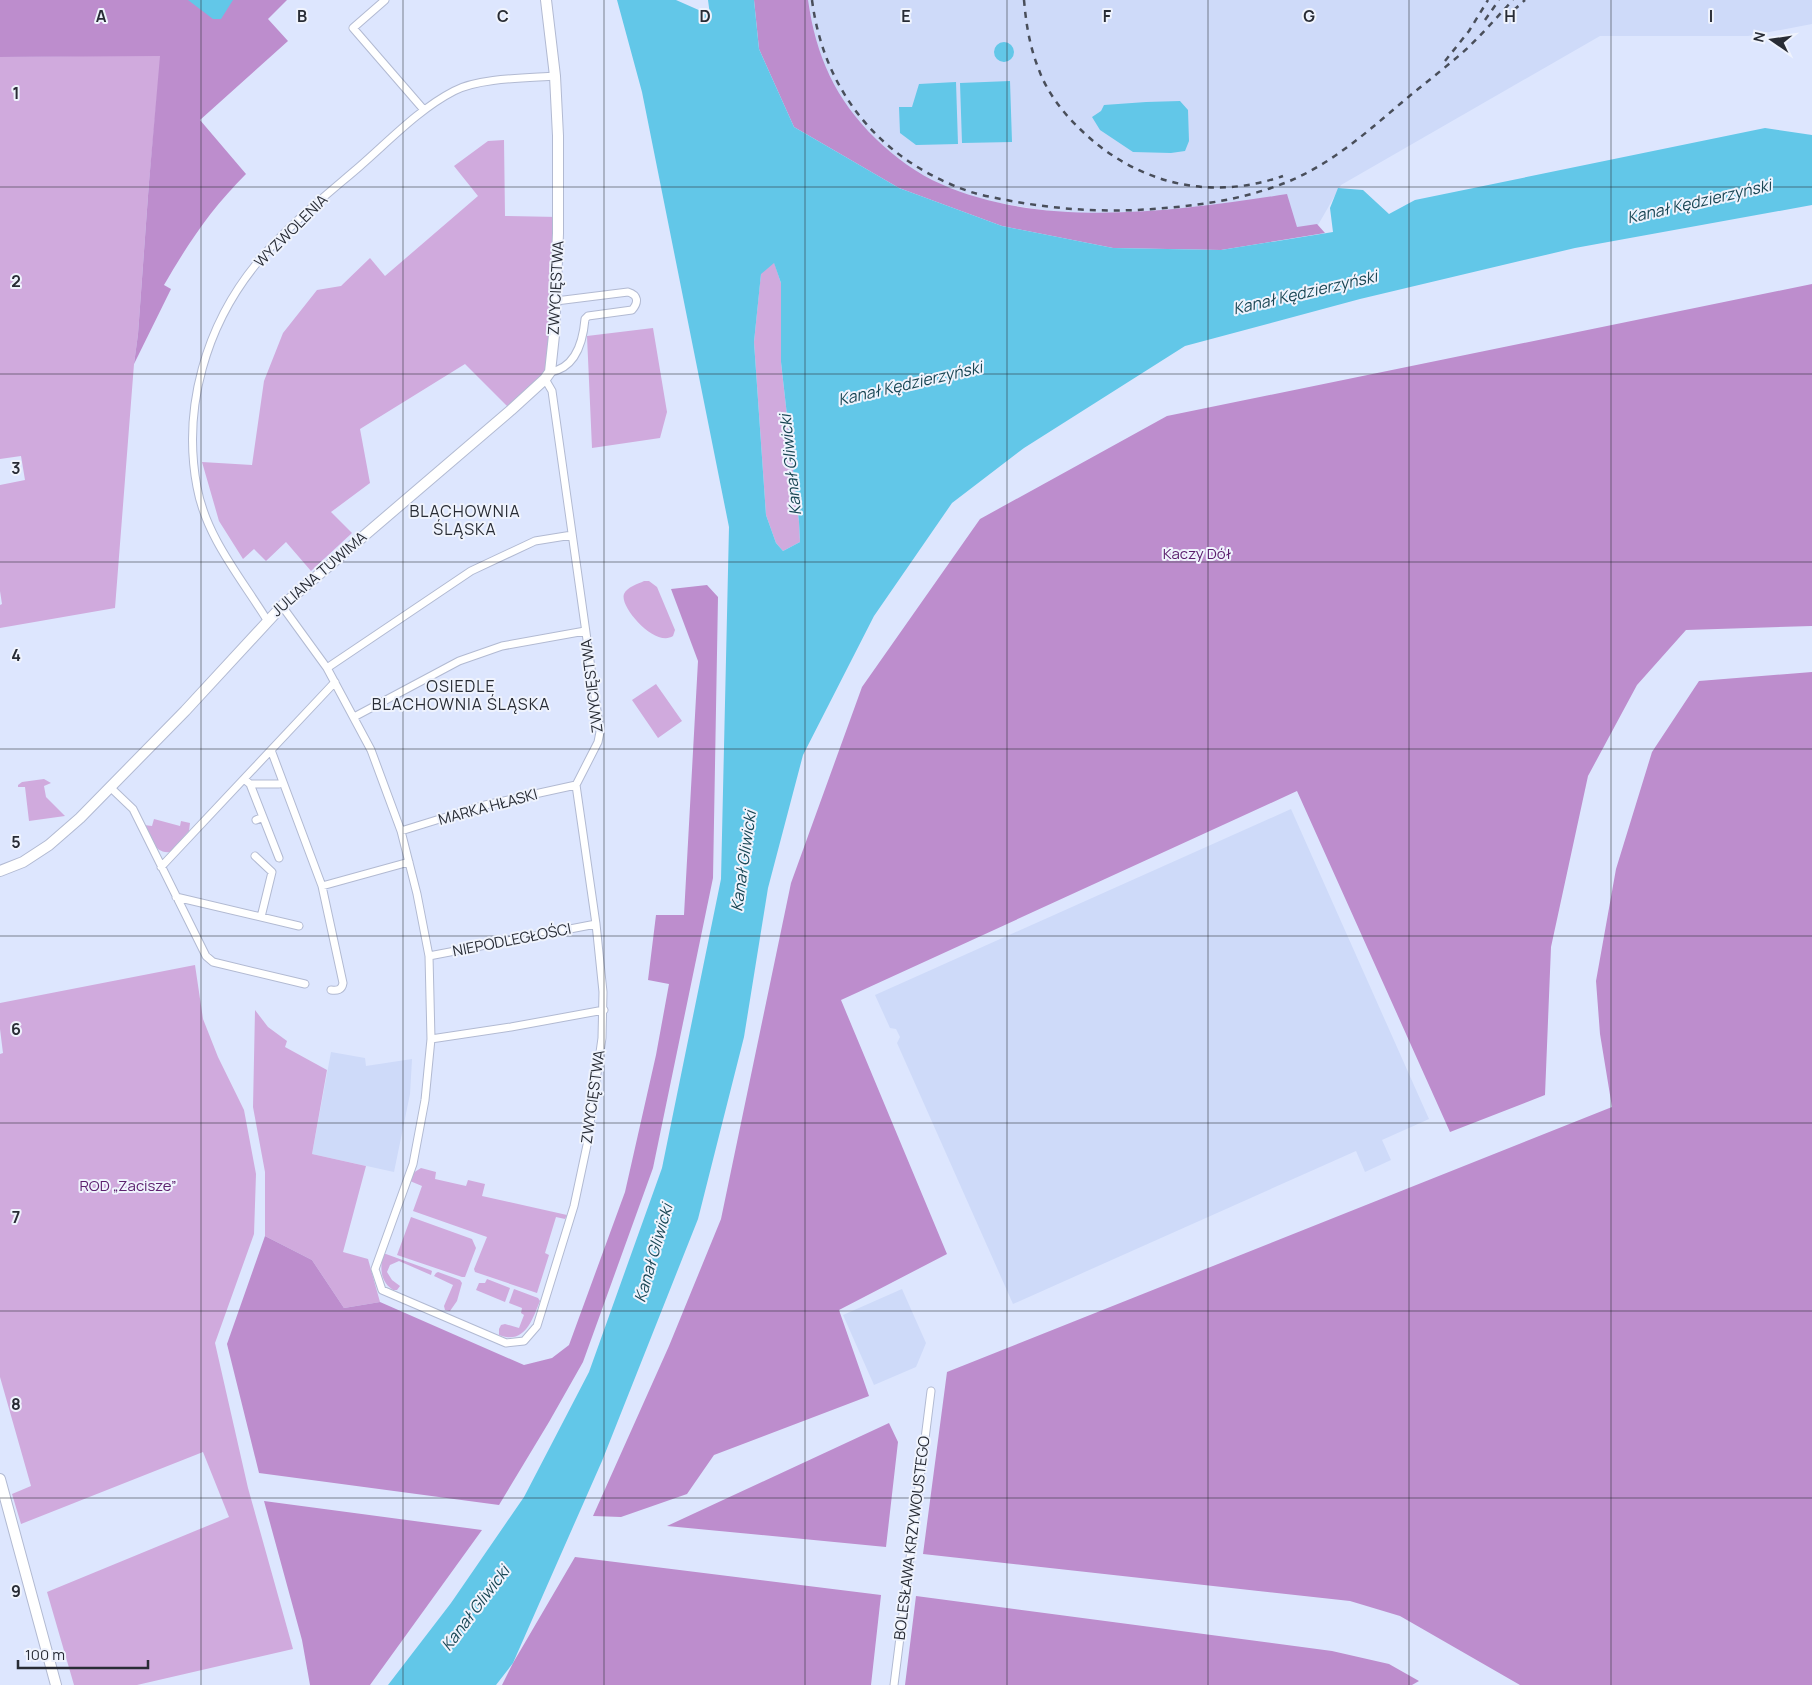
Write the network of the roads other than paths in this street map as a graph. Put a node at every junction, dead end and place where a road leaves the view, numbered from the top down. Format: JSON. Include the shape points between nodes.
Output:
{"nodes":[{"id":1,"x":385,"y":0,"type":"edge"},
{"id":2,"x":546,"y":0,"type":"edge"},
{"id":3,"x":555,"y":76,"type":"junction"},
{"id":4,"x":424,"y":110,"type":"junction"},
{"id":5,"x":556,"y":301,"type":"junction"},
{"id":6,"x":547,"y":375,"type":"junction"},
{"id":7,"x":572,"y":535,"type":"junction"},
{"id":8,"x":282,"y":606,"type":"junction"},
{"id":9,"x":267,"y":620,"type":"junction"},
{"id":10,"x":585,"y":631,"type":"junction"},
{"id":11,"x":327,"y":668,"type":"junction"},
{"id":12,"x":335,"y":682,"type":"junction"},
{"id":13,"x":354,"y":717,"type":"junction"},
{"id":14,"x":271,"y":750,"type":"junction"},
{"id":15,"x":244,"y":779,"type":"junction"},
{"id":16,"x":283,"y":782,"type":"junction"},
{"id":17,"x":250,"y":784,"type":"junction"},
{"id":18,"x":576,"y":785,"type":"junction"},
{"id":19,"x":111,"y":788,"type":"junction"},
{"id":20,"x":401,"y":831,"type":"junction"},
{"id":21,"x":255,"y":856,"type":"dead end"},
{"id":22,"x":279,"y":858,"type":"dead end"},
{"id":23,"x":409,"y":862,"type":"junction"},
{"id":24,"x":161,"y":867,"type":"junction"},
{"id":25,"x":0,"y":872,"type":"edge"},
{"id":26,"x":322,"y":886,"type":"junction"},
{"id":27,"x":176,"y":897,"type":"junction"},
{"id":28,"x":261,"y":917,"type":"junction"},
{"id":29,"x":596,"y":924,"type":"junction"},
{"id":30,"x":299,"y":926,"type":"dead end"},
{"id":31,"x":428,"y":956,"type":"junction"},
{"id":32,"x":305,"y":984,"type":"dead end"},
{"id":33,"x":331,"y":990,"type":"dead end"},
{"id":34,"x":604,"y":1010,"type":"junction"},
{"id":35,"x":431,"y":1039,"type":"junction"},
{"id":36,"x":931,"y":1391,"type":"dead end"},
{"id":37,"x":0,"y":1479,"type":"edge"},
{"id":38,"x":56,"y":1685,"type":"edge"},
{"id":39,"x":894,"y":1685,"type":"edge"}],
"edges":[{"from":1,"to":4,"type":"street","via":[[353,28]]},
{"from":2,"to":3,"type":"street","name":"ZWYCIĘSTWA"},
{"from":3,"to":4,"type":"street","name":"WYZWOLENIA","via":[[488,81],[455,90]]},
{"from":3,"to":5,"type":"street","name":"ZWYCIĘSTWA"},
{"from":4,"to":9,"type":"street","name":"WYZWOLENIA","via":[[283,234],[257,262],[230,300],[211,339],[201,371],[194,416],[193,453],[202,509],[230,564]]},
{"from":5,"to":6,"type":"street","name":"ZWYCIĘSTWA"},
{"from":5,"to":6,"type":"street","via":[[628,292],[634,293],[637,302],[632,310],[588,316],[579,347],[571,361]]},
{"from":6,"to":7,"type":"street","name":"ZWYCIĘSTWA"},
{"from":6,"to":8,"type":"street","name":"JULIANA TUWIMA"},
{"from":7,"to":10,"type":"street","name":"ZWYCIĘSTWA"},
{"from":7,"to":11,"type":"street","via":[[535,540],[471,571]]},
{"from":8,"to":9,"type":"street","name":"JULIANA TUWIMA"},
{"from":8,"to":11,"type":"street"},
{"from":9,"to":19,"type":"street","name":"JULIANA TUWIMA"},
{"from":10,"to":13,"type":"street","via":[[502,646],[460,661]]},
{"from":10,"to":18,"type":"street","name":"ZWYCIĘSTWA","via":[[600,732]]},
{"from":11,"to":12,"type":"street"},
{"from":12,"to":13,"type":"street"},
{"from":12,"to":14,"type":"street"},
{"from":13,"to":20,"type":"street","via":[[371,750]]},
{"from":14,"to":15,"type":"street"},
{"from":14,"to":16,"type":"street"},
{"from":15,"to":17,"type":"street"},
{"from":15,"to":24,"type":"street"},
{"from":16,"to":17,"type":"street"},
{"from":16,"to":26,"type":"street"},
{"from":17,"to":22,"type":"street","via":[[259,818]]},
{"from":18,"to":20,"type":"street","name":"MARKA HŁASKI","via":[[485,805]]},
{"from":18,"to":29,"type":"street","name":"ZWYCIĘSTWA"},
{"from":19,"to":24,"type":"street","via":[[133,809]]},
{"from":19,"to":25,"type":"street","name":"JULIANA TUWIMA","via":[[49,845]]},
{"from":20,"to":23,"type":"street"},
{"from":21,"to":28,"type":"street","via":[[272,872]]},
{"from":23,"to":26,"type":"street"},
{"from":23,"to":31,"type":"street"},
{"from":24,"to":27,"type":"street"},
{"from":26,"to":33,"type":"street","via":[[343,983],[339,990]]},
{"from":27,"to":28,"type":"street"},
{"from":27,"to":32,"type":"street","via":[[206,956],[213,962]]},
{"from":28,"to":30,"type":"street"},
{"from":29,"to":31,"type":"street","name":"NIEPODLEGŁOŚCI"},
{"from":29,"to":34,"type":"street","name":"ZWYCIĘSTWA"},
{"from":31,"to":35,"type":"street"},
{"from":34,"to":35,"type":"street"},
{"from":34,"to":35,"type":"street","name":"ZWYCIĘSTWA","via":[[587,1145],[574,1206],[537,1326],[524,1341],[506,1344],[382,1290],[375,1269],[412,1164],[425,1100]]},
{"from":36,"to":39,"type":"street","name":"BOLESŁAWA KRZYWOUSTEGO"},
{"from":37,"to":38,"type":"street"}]}
